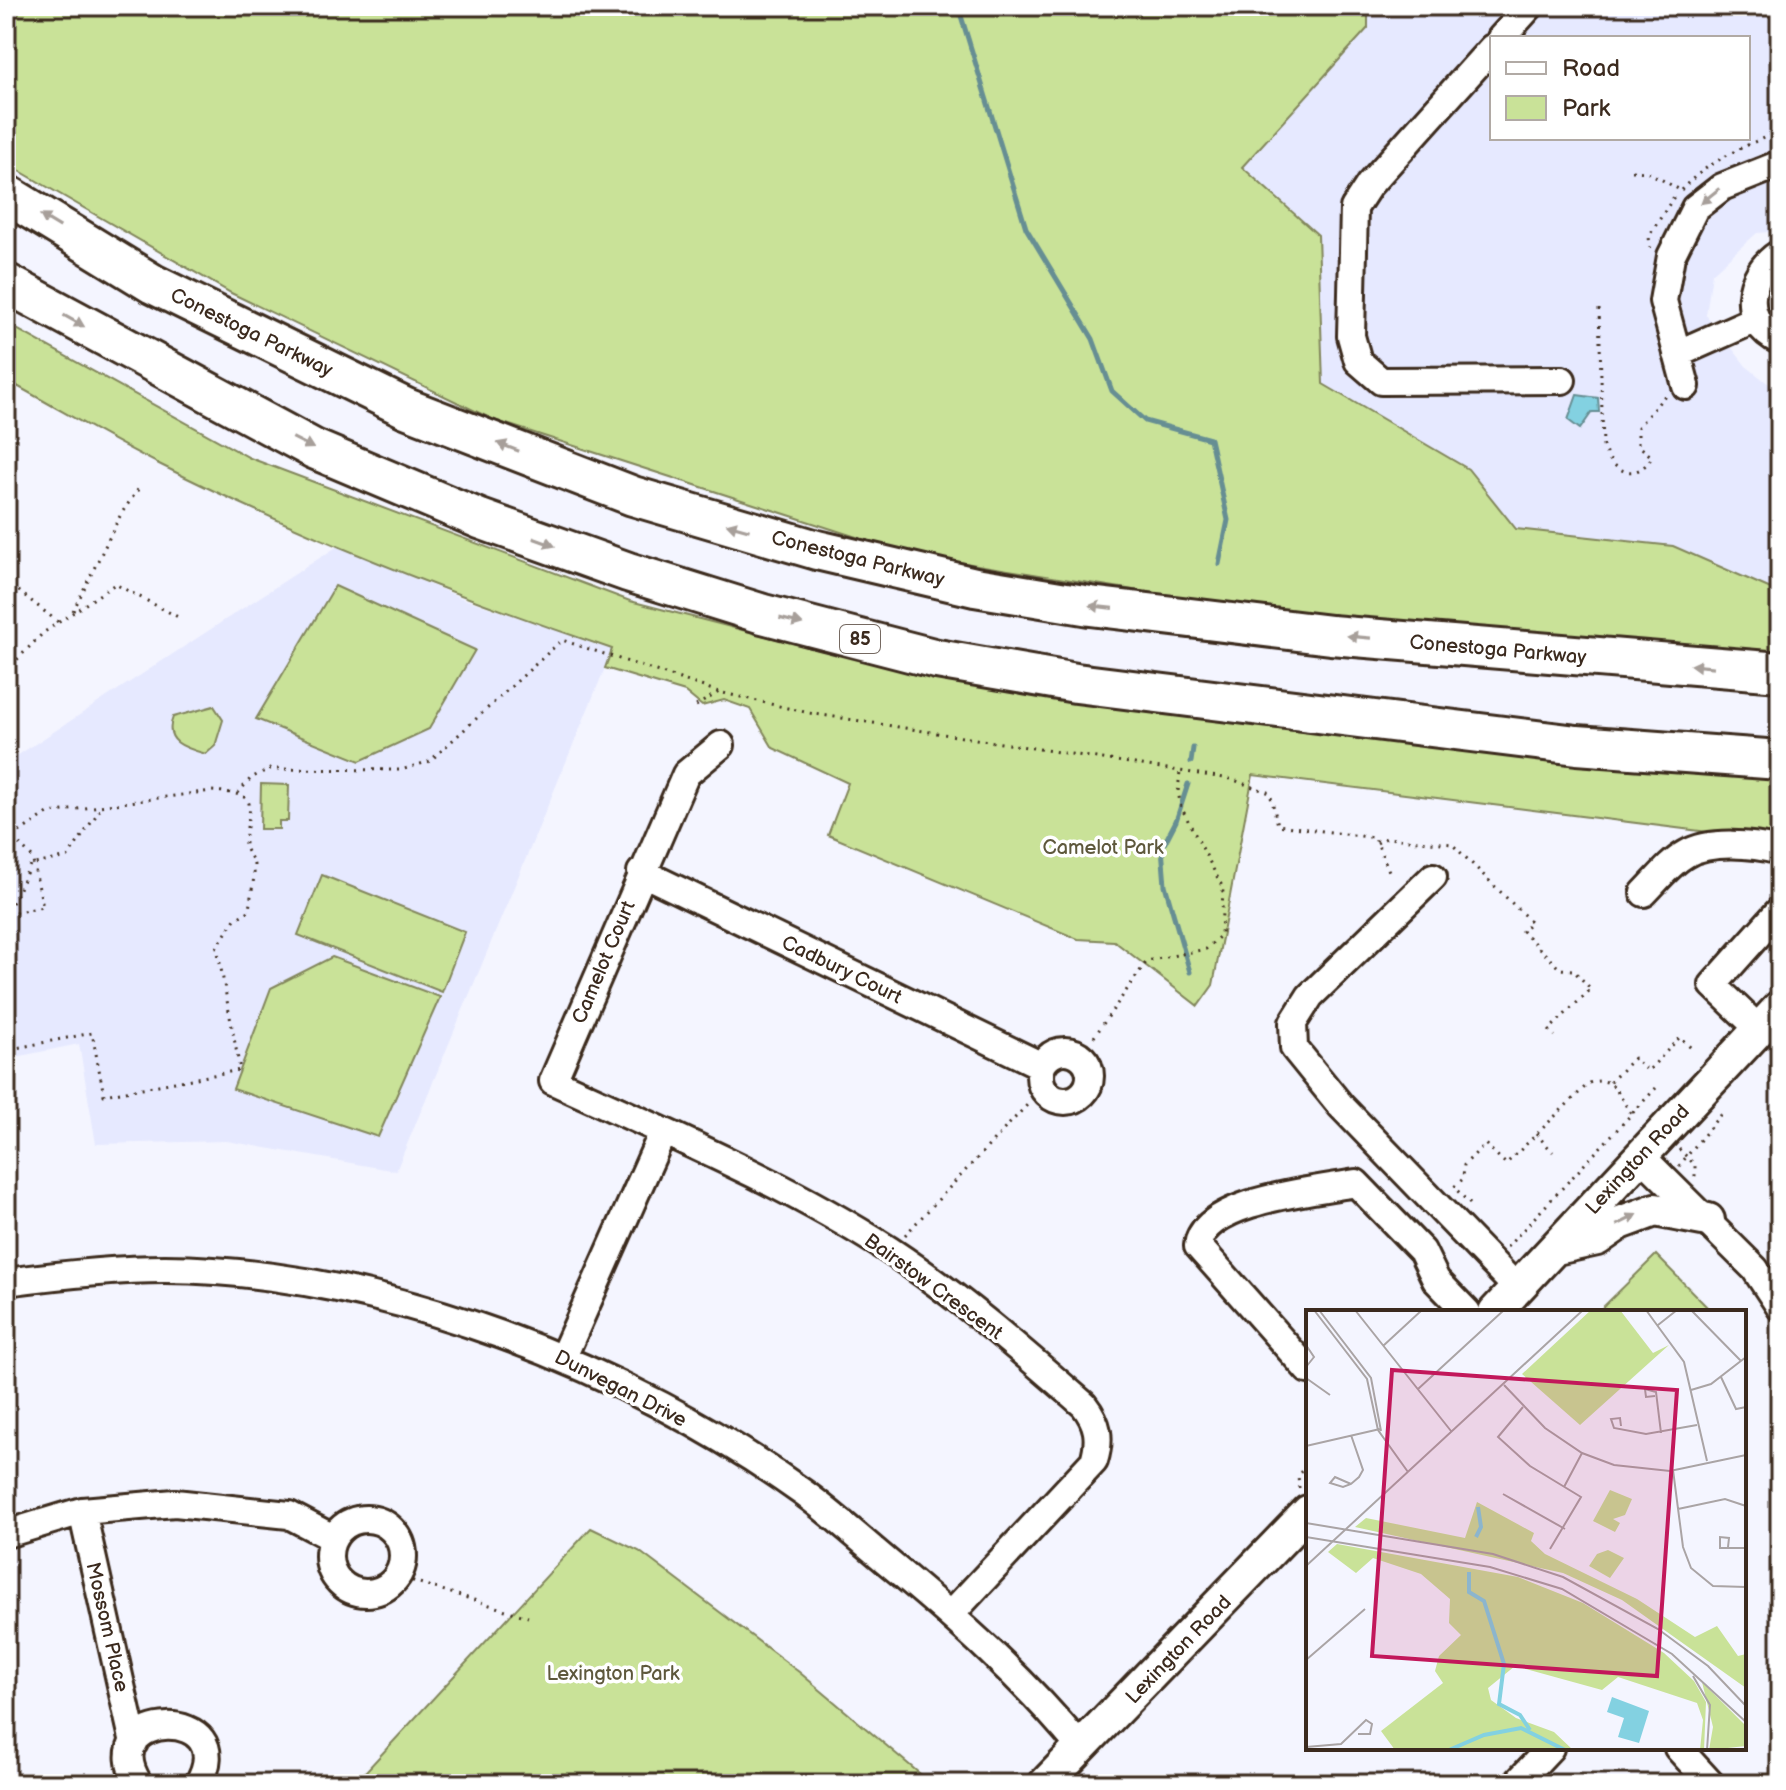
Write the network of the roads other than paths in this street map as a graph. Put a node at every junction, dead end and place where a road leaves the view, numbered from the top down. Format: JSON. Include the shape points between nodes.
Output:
{"nodes":[{"id":1,"x":1530,"y":6,"type":"edge"},
{"id":2,"x":1503,"y":36,"type":"edge"},
{"id":3,"x":1490,"y":50,"type":"edge"},
{"id":4,"x":1780,"y":164,"type":"edge"},
{"id":5,"x":6,"y":194,"type":"edge"},
{"id":6,"x":1780,"y":253,"type":"edge"},
{"id":7,"x":6,"y":283,"type":"edge"},
{"id":8,"x":1756,"y":319,"type":"junction"},
{"id":9,"x":1780,"y":341,"type":"edge"},
{"id":10,"x":1677,"y":354,"type":"junction"},
{"id":11,"x":1562,"y":380,"type":"dead end"},
{"id":12,"x":1677,"y":389,"type":"road end"},
{"id":13,"x":1780,"y":672,"type":"edge"},
{"id":14,"x":721,"y":745,"type":"dead end"},
{"id":15,"x":1780,"y":760,"type":"edge"},
{"id":16,"x":1780,"y":851,"type":"edge"},
{"id":17,"x":641,"y":872,"type":"junction"},
{"id":18,"x":1433,"y":877,"type":"dead end"},
{"id":19,"x":1644,"y":893,"type":"dead end"},
{"id":20,"x":1780,"y":910,"type":"edge"},
{"id":21,"x":1770,"y":1018,"type":"edge"},
{"id":22,"x":1042,"y":1066,"type":"dead end"},
{"id":23,"x":663,"y":1132,"type":"junction"},
{"id":24,"x":1640,"y":1155,"type":"junction"},
{"id":25,"x":1708,"y":1220,"type":"junction"},
{"id":26,"x":1556,"y":1248,"type":"junction"},
{"id":27,"x":6,"y":1282,"type":"edge"},
{"id":28,"x":1517,"y":1288,"type":"junction"},
{"id":29,"x":1780,"y":1307,"type":"edge"},
{"id":30,"x":1465,"y":1310,"type":"edge"},
{"id":31,"x":1497,"y":1310,"type":"edge"},
{"id":32,"x":563,"y":1357,"type":"junction"},
{"id":33,"x":1306,"y":1368,"type":"edge"},
{"id":34,"x":82,"y":1511,"type":"junction"},
{"id":35,"x":1306,"y":1514,"type":"edge"},
{"id":36,"x":6,"y":1534,"type":"edge"},
{"id":37,"x":333,"y":1538,"type":"junction"},
{"id":38,"x":951,"y":1614,"type":"junction"},
{"id":39,"x":134,"y":1743,"type":"junction"},
{"id":40,"x":1080,"y":1747,"type":"junction"},
{"id":41,"x":1548,"y":1750,"type":"edge"},
{"id":42,"x":1680,"y":1750,"type":"edge"},
{"id":43,"x":139,"y":1784,"type":"edge"},
{"id":44,"x":198,"y":1784,"type":"edge"},
{"id":45,"x":1045,"y":1784,"type":"edge"},
{"id":46,"x":1516,"y":1784,"type":"edge"},
{"id":47,"x":1711,"y":1784,"type":"edge"}],
"edges":[{"from":1,"to":2,"type":"street"},
{"from":3,"to":11,"type":"street","via":[[1354,208],[1351,336],[1358,361],[1381,381]]},
{"from":4,"to":10,"type":"street","one_way":true,"via":[[1722,187],[1695,208],[1671,256],[1663,301]]},
{"from":13,"to":5,"type":"highway","name":"Conestoga Parkway","one_way":true,"via":[[1331,635],[1105,608],[975,587],[817,550],[633,496],[406,408],[153,284]]},
{"from":6,"to":8,"type":"street","via":[[1756,275],[1751,293]]},
{"from":7,"to":15,"type":"highway","number":"85","one_way":true,"via":[[314,449],[480,519],[763,614],[937,659],[1076,683],[1577,745]]},
{"from":8,"to":9,"type":"street"},
{"from":8,"to":10,"type":"street"},
{"from":10,"to":12,"type":"street"},
{"from":14,"to":17,"type":"street","name":"Camelot Court","via":[[686,774]]},
{"from":16,"to":19,"type":"street","via":[[1699,848]]},
{"from":17,"to":22,"type":"street","name":"Cadbury Court"},
{"from":17,"to":23,"type":"street","name":"Camelot Court","via":[[553,1081]]},
{"from":18,"to":28,"type":"street","via":[[1310,996],[1293,1023],[1294,1048],[1341,1106]]},
{"from":20,"to":21,"type":"street","via":[[1713,985]]},
{"from":21,"to":24,"type":"main road","name":"Lexington Road"},
{"from":23,"to":32,"type":"street"},
{"from":23,"to":38,"type":"street","name":"Bairstow Crescent","via":[[790,1193],[886,1248],[997,1330],[1095,1419],[1099,1445],[1094,1461]]},
{"from":24,"to":25,"type":"street"},
{"from":24,"to":26,"type":"main road","name":"Lexington Road"},
{"from":26,"to":25,"type":"main road","one_way":true,"via":[[1597,1239],[1620,1223],[1655,1210]]},
{"from":25,"to":29,"type":"street","via":[[1755,1269]]},
{"from":26,"to":28,"type":"main road","name":"Lexington Road"},
{"from":27,"to":32,"type":"street","name":"Dunvegan Drive","via":[[154,1269],[292,1281],[440,1317]]},
{"from":28,"to":31,"type":"main road","name":"Lexington Road"},
{"from":30,"to":33,"type":"street","via":[[1436,1280],[1422,1251],[1356,1183],[1242,1205],[1207,1227],[1198,1246]]},
{"from":32,"to":38,"type":"street","name":"Dunvegan Drive","via":[[670,1409],[805,1494]]},
{"from":34,"to":36,"type":"street"},
{"from":34,"to":37,"type":"street","via":[[175,1503],[274,1513],[289,1515]]},
{"from":34,"to":39,"type":"street","name":"Mossom Place"},
{"from":35,"to":40,"type":"main road","name":"Lexington Road"},
{"from":37,"to":37,"type":"street","via":[[356,1520],[389,1527],[402,1547],[397,1576],[369,1593],[344,1586],[330,1565]]},
{"from":38,"to":40,"type":"street","name":"Dunvegan Drive"},
{"from":39,"to":43,"type":"street","name":"Mossom Place","via":[[131,1769]]},
{"from":39,"to":44,"type":"street","via":[[159,1724],[189,1729],[204,1749],[206,1762]]},
{"from":40,"to":45,"type":"main road","name":"Lexington Road"},
{"from":41,"to":46,"type":"street"},
{"from":42,"to":47,"type":"street"}]}
